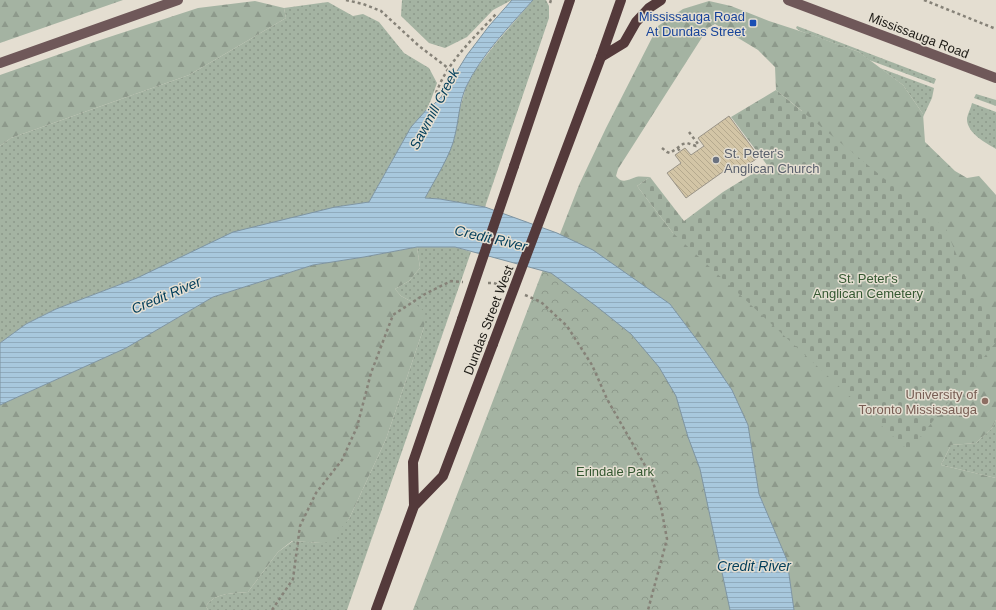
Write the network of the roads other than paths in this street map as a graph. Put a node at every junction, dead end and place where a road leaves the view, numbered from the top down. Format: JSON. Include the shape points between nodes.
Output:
{"nodes":[{"id":1,"x":178,"y":0,"type":"edge"},
{"id":2,"x":570,"y":0,"type":"edge"},
{"id":3,"x":621,"y":0,"type":"edge"},
{"id":4,"x":660,"y":0,"type":"edge"},
{"id":5,"x":788,"y":0,"type":"edge"},
{"id":6,"x":601,"y":58,"type":"junction"},
{"id":7,"x":0,"y":63,"type":"edge"},
{"id":8,"x":996,"y":78,"type":"edge"},
{"id":9,"x":414,"y":506,"type":"junction"},
{"id":10,"x":376,"y":610,"type":"edge"}],
"edges":[{"from":1,"to":7,"type":"main road"},
{"from":2,"to":9,"type":"main road","name":"Dundas Street West","bridge":true,"via":[[413,462]]},
{"from":3,"to":6,"type":"main road","name":"Dundas Street West"},
{"from":4,"to":6,"type":"main road","via":[[636,22],[624,43]]},
{"from":5,"to":8,"type":"main road","name":"Mississauga Road"},
{"from":6,"to":9,"type":"main road","name":"Dundas Street West","bridge":true,"via":[[443,476]]},
{"from":9,"to":10,"type":"main road","name":"Dundas Street West"}]}
